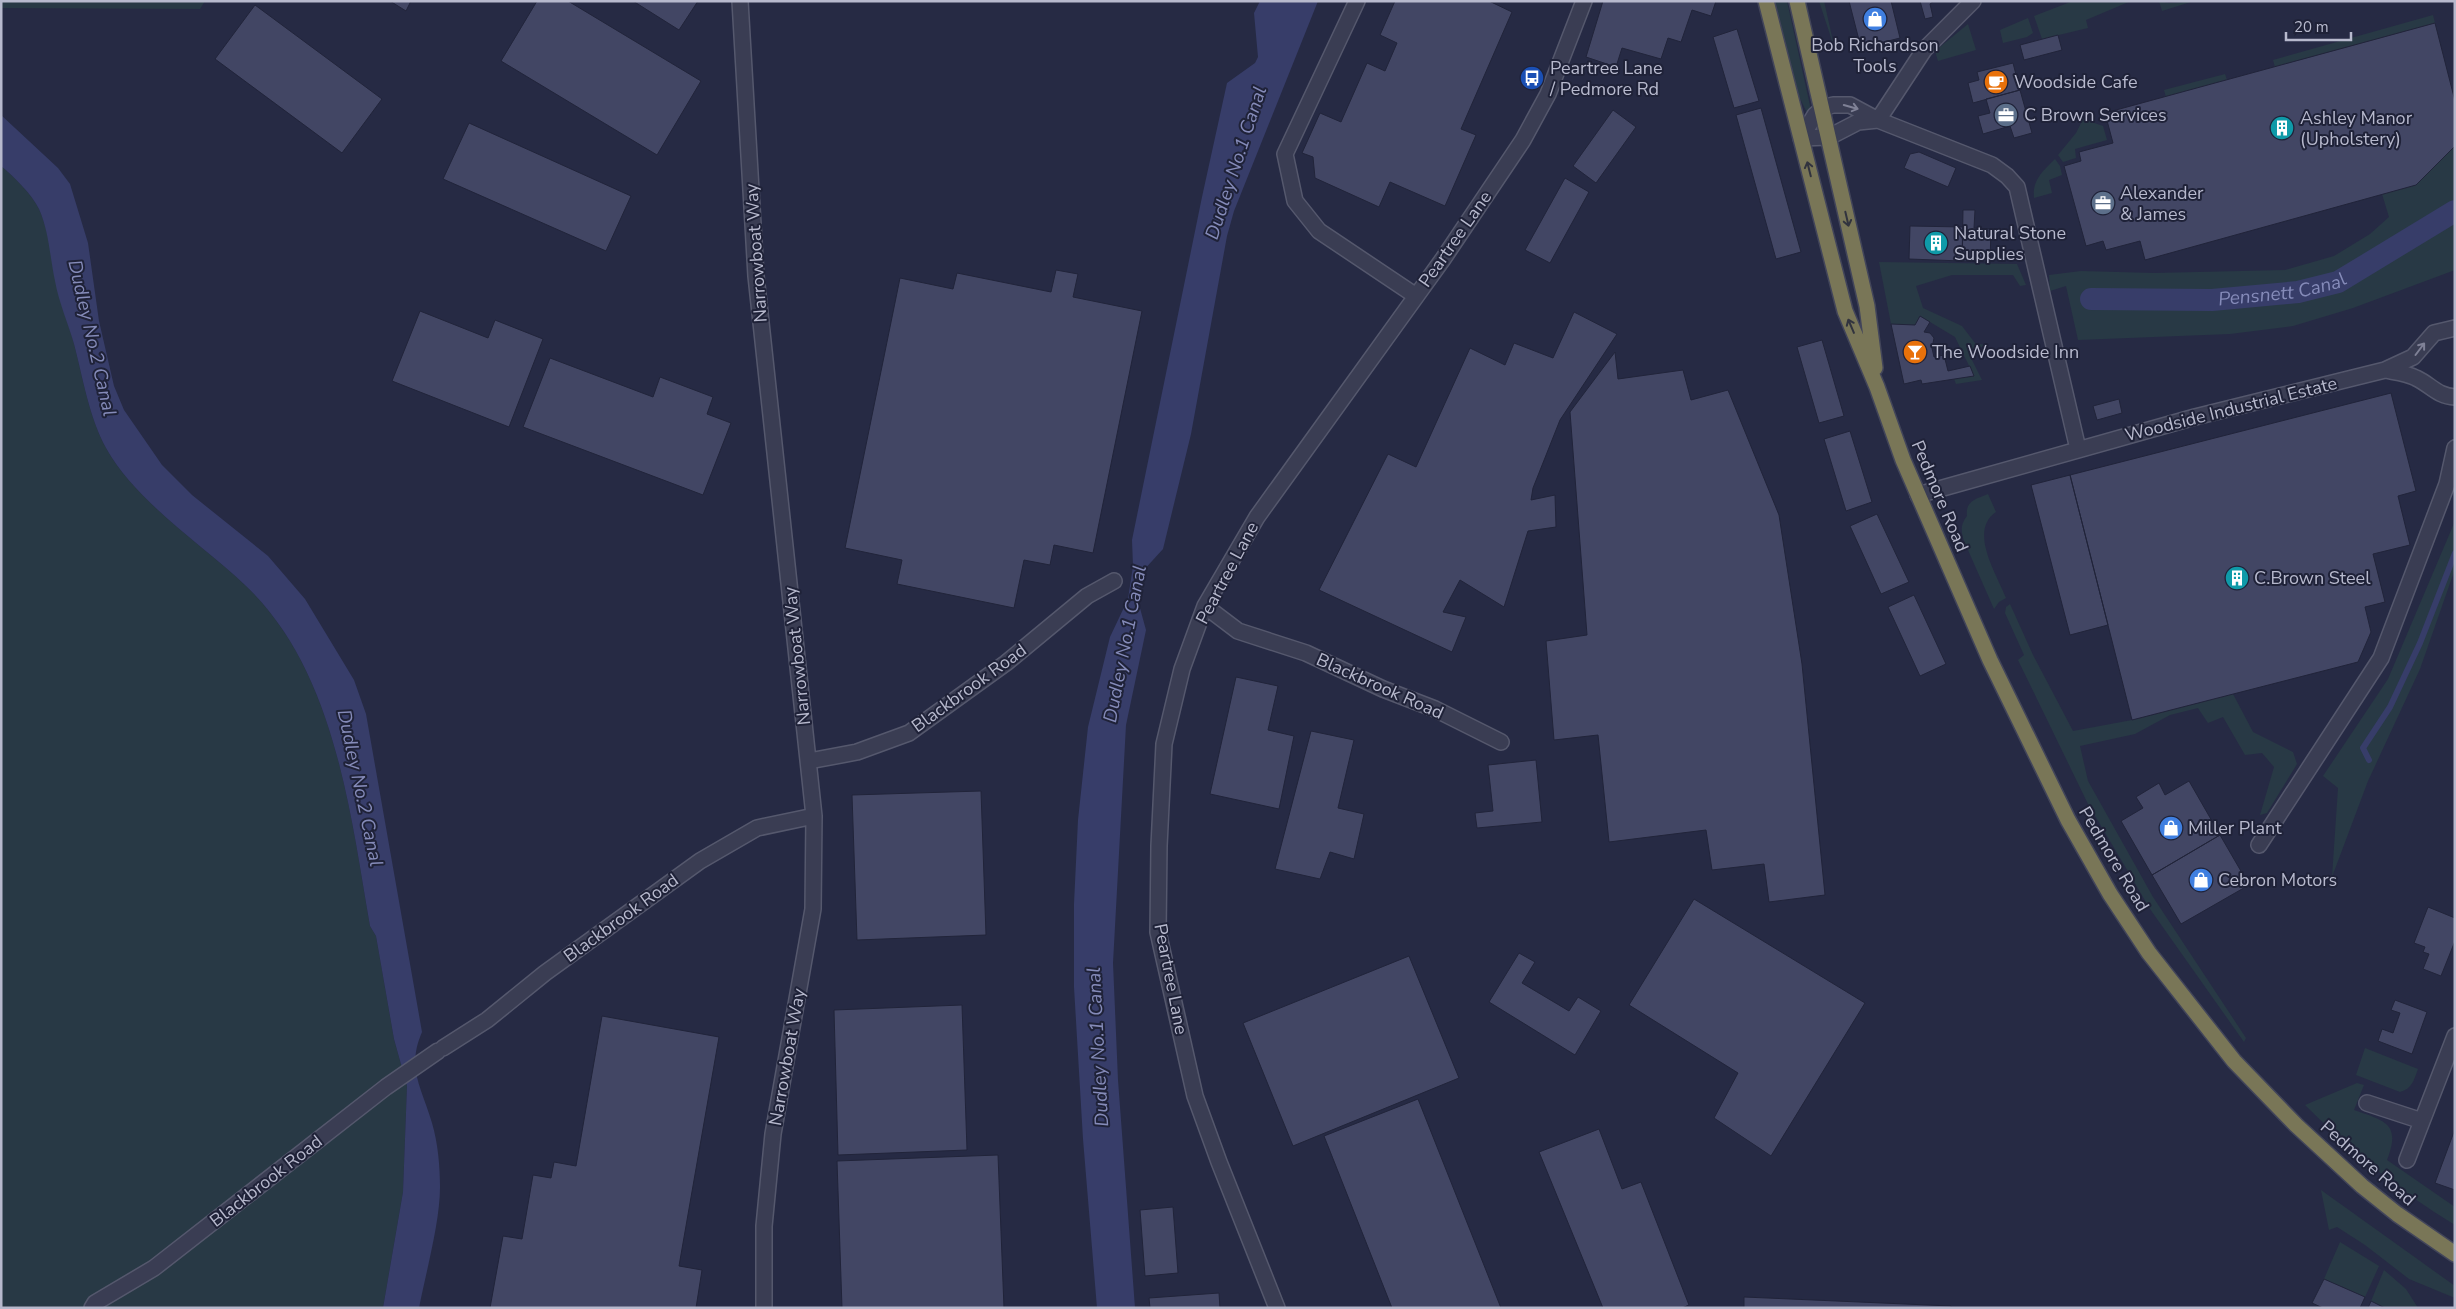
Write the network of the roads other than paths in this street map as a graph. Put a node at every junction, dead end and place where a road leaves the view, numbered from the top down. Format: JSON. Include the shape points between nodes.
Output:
{"nodes":[{"id":1,"x":740,"y":1,"type":"edge"},
{"id":2,"x":1357,"y":1,"type":"edge"},
{"id":3,"x":1584,"y":1,"type":"edge"},
{"id":4,"x":1766,"y":1,"type":"edge"},
{"id":5,"x":1797,"y":1,"type":"edge"},
{"id":6,"x":1973,"y":1,"type":"edge"},
{"id":7,"x":1823,"y":108,"type":"junction"},
{"id":8,"x":1878,"y":120,"type":"junction"},
{"id":9,"x":1801,"y":138,"type":"junction"},
{"id":10,"x":1829,"y":138,"type":"junction"},
{"id":11,"x":1416,"y":296,"type":"junction"},
{"id":12,"x":2455,"y":328,"type":"edge"},
{"id":13,"x":2385,"y":370,"type":"junction"},
{"id":14,"x":1877,"y":387,"type":"junction"},
{"id":15,"x":2455,"y":397,"type":"edge"},
{"id":16,"x":2455,"y":448,"type":"edge"},
{"id":17,"x":2078,"y":449,"type":"junction"},
{"id":18,"x":1918,"y":495,"type":"junction"},
{"id":19,"x":1114,"y":581,"type":"dead end"},
{"id":20,"x":1205,"y":606,"type":"junction"},
{"id":21,"x":1501,"y":742,"type":"dead end"},
{"id":22,"x":809,"y":762,"type":"junction"},
{"id":23,"x":814,"y":816,"type":"junction"},
{"id":24,"x":2259,"y":845,"type":"dead end"},
{"id":25,"x":2455,"y":1036,"type":"edge"},
{"id":26,"x":2367,"y":1103,"type":"dead end"},
{"id":27,"x":2422,"y":1121,"type":"junction"},
{"id":28,"x":2407,"y":1160,"type":"dead end"},
{"id":29,"x":2455,"y":1254,"type":"edge"},
{"id":30,"x":92,"y":1308,"type":"edge"},
{"id":31,"x":764,"y":1308,"type":"edge"},
{"id":32,"x":1277,"y":1308,"type":"edge"}],
"edges":[{"from":1,"to":22,"type":"street","name":"Narrowboat Way","via":[[756,276]]},
{"from":2,"to":11,"type":"street","via":[[1285,154],[1295,201],[1319,231]]},
{"from":3,"to":11,"type":"street","name":"Peartree Lane","via":[[1548,94],[1524,140]]},
{"from":4,"to":9,"type":"highway","name":"Pedmore Road"},
{"from":5,"to":7,"type":"highway","name":"Pedmore Road"},
{"from":6,"to":8,"type":"street","via":[[1924,50]]},
{"from":7,"to":8,"type":"street","one_way":true,"via":[[1850,105]]},
{"from":7,"to":9,"type":"street"},
{"from":7,"to":10,"type":"highway","name":"Pedmore Road"},
{"from":8,"to":10,"type":"street","via":[[1858,122]]},
{"from":8,"to":17,"type":"street","via":[[1992,165],[2017,187]]},
{"from":9,"to":10,"type":"street"},
{"from":14,"to":9,"type":"highway","name":"Pedmore Road","one_way":true,"via":[[1845,311]]},
{"from":10,"to":14,"type":"highway","name":"Pedmore Road","one_way":true,"via":[[1867,306]]},
{"from":11,"to":20,"type":"street","name":"Peartree Lane","via":[[1257,517]]},
{"from":13,"to":12,"type":"street","name":"Woodside Industrial Estate","one_way":true,"via":[[2413,358],[2434,333]]},
{"from":13,"to":15,"type":"street","name":"Woodside Industrial Estate","via":[[2415,377],[2444,396]]},
{"from":13,"to":17,"type":"street","name":"Woodside Industrial Estate"},
{"from":14,"to":18,"type":"highway","name":"Pedmore Road"},
{"from":16,"to":24,"type":"street","via":[[2447,484],[2381,658]]},
{"from":17,"to":18,"type":"street","name":"Woodside Industrial Estate"},
{"from":18,"to":29,"type":"highway","name":"Pedmore Road","via":[[1990,660],[2068,820],[2110,894],[2149,953],[2234,1061],[2296,1125],[2362,1186]]},
{"from":19,"to":22,"type":"street","name":"Blackbrook Road","via":[[1087,596],[1006,662],[909,733],[857,752]]},
{"from":20,"to":21,"type":"street","name":"Blackbrook Road","via":[[1238,631],[1306,653],[1435,709]]},
{"from":20,"to":32,"type":"street","name":"Peartree Lane","via":[[1182,669],[1164,744],[1158,932],[1195,1096]]},
{"from":22,"to":23,"type":"street","name":"Narrowboat Way"},
{"from":23,"to":30,"type":"street","name":"Blackbrook Road","via":[[757,828],[700,861],[545,973],[487,1020],[386,1088],[154,1268],[95,1303]]},
{"from":23,"to":31,"type":"street","name":"Narrowboat Way","via":[[813,909],[773,1134],[764,1226]]},
{"from":25,"to":27,"type":"street"},
{"from":26,"to":27,"type":"street"},
{"from":27,"to":28,"type":"street"}]}
